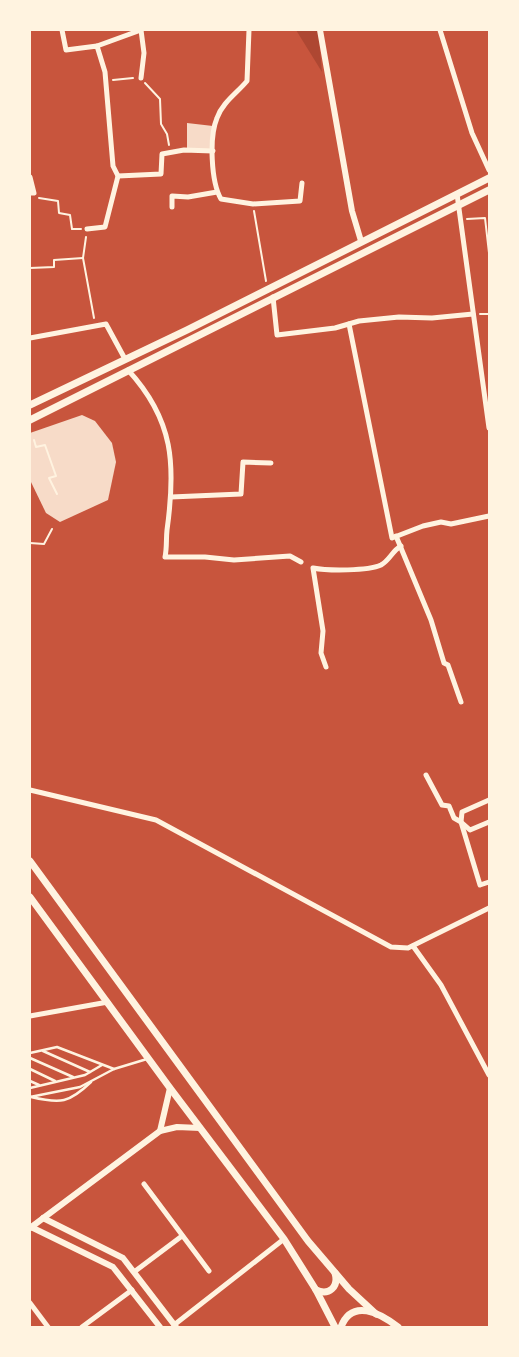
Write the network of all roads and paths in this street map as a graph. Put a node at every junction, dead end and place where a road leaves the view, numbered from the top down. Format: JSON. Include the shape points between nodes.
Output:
{"nodes":[{"id":1,"x":62,"y":30,"type":"edge"},
{"id":2,"x":141,"y":30,"type":"edge"},
{"id":3,"x":249,"y":30,"type":"edge"},
{"id":4,"x":320,"y":30,"type":"edge"},
{"id":5,"x":440,"y":30,"type":"edge"},
{"id":6,"x":97,"y":46,"type":"junction"},
{"id":7,"x":141,"y":78,"type":"junction"},
{"id":8,"x":106,"y":81,"type":"junction"},
{"id":9,"x":213,"y":151,"type":"junction"},
{"id":10,"x":171,"y":152,"type":"junction"},
{"id":11,"x":489,"y":170,"type":"edge"},
{"id":12,"x":30,"y":176,"type":"edge"},
{"id":13,"x":118,"y":176,"type":"junction"},
{"id":14,"x":489,"y":178,"type":"edge"},
{"id":15,"x":302,"y":183,"type":"dead end"},
{"id":16,"x":489,"y":190,"type":"edge"},
{"id":17,"x":216,"y":192,"type":"junction"},
{"id":18,"x":32,"y":193,"type":"edge"},
{"id":19,"x":458,"y":194,"type":"junction"},
{"id":20,"x":253,"y":204,"type":"junction"},
{"id":21,"x":460,"y":204,"type":"junction"},
{"id":22,"x":172,"y":207,"type":"dead end"},
{"id":23,"x":462,"y":220,"type":"junction"},
{"id":24,"x":87,"y":229,"type":"junction"},
{"id":25,"x":361,"y":241,"type":"junction"},
{"id":26,"x":365,"y":251,"type":"junction"},
{"id":27,"x":489,"y":253,"type":"edge"},
{"id":28,"x":83,"y":258,"type":"junction"},
{"id":29,"x":30,"y":268,"type":"edge"},
{"id":30,"x":267,"y":290,"type":"junction"},
{"id":31,"x":273,"y":297,"type":"junction"},
{"id":32,"x":473,"y":314,"type":"junction"},
{"id":33,"x":349,"y":324,"type":"junction"},
{"id":34,"x":96,"y":326,"type":"junction"},
{"id":35,"x":30,"y":338,"type":"edge"},
{"id":36,"x":125,"y":359,"type":"junction"},
{"id":37,"x":128,"y":370,"type":"junction"},
{"id":38,"x":30,"y":405,"type":"edge"},
{"id":39,"x":30,"y":420,"type":"edge"},
{"id":40,"x":489,"y":428,"type":"edge"},
{"id":41,"x":34,"y":440,"type":"dead end"},
{"id":42,"x":271,"y":463,"type":"dead end"},
{"id":43,"x":57,"y":494,"type":"dead end"},
{"id":44,"x":171,"y":497,"type":"junction"},
{"id":45,"x":489,"y":516,"type":"edge"},
{"id":46,"x":52,"y":529,"type":"dead end"},
{"id":47,"x":394,"y":537,"type":"junction"},
{"id":48,"x":30,"y":543,"type":"edge"},
{"id":49,"x":401,"y":546,"type":"junction"},
{"id":50,"x":301,"y":562,"type":"dead end"},
{"id":51,"x":326,"y":668,"type":"dead end"},
{"id":52,"x":461,"y":702,"type":"dead end"},
{"id":53,"x":426,"y":775,"type":"dead end"},
{"id":54,"x":30,"y":790,"type":"edge"},
{"id":55,"x":489,"y":800,"type":"edge"},
{"id":56,"x":461,"y":822,"type":"junction"},
{"id":57,"x":489,"y":822,"type":"edge"},
{"id":58,"x":30,"y":861,"type":"edge"},
{"id":59,"x":489,"y":882,"type":"edge"},
{"id":60,"x":30,"y":897,"type":"edge"},
{"id":61,"x":489,"y":908,"type":"edge"},
{"id":62,"x":413,"y":946,"type":"junction"},
{"id":63,"x":108,"y":1002,"type":"junction"},
{"id":64,"x":30,"y":1016,"type":"edge"},
{"id":65,"x":42,"y":1050,"type":"junction"},
{"id":66,"x":30,"y":1053,"type":"edge"},
{"id":67,"x":30,"y":1058,"type":"edge"},
{"id":68,"x":148,"y":1059,"type":"junction"},
{"id":69,"x":103,"y":1065,"type":"junction"},
{"id":70,"x":30,"y":1069,"type":"edge"},
{"id":71,"x":114,"y":1069,"type":"junction"},
{"id":72,"x":90,"y":1072,"type":"junction"},
{"id":73,"x":489,"y":1075,"type":"edge"},
{"id":74,"x":74,"y":1078,"type":"junction"},
{"id":75,"x":94,"y":1080,"type":"junction"},
{"id":76,"x":30,"y":1081,"type":"edge"},
{"id":77,"x":56,"y":1082,"type":"junction"},
{"id":78,"x":40,"y":1085,"type":"junction"},
{"id":79,"x":30,"y":1088,"type":"edge"},
{"id":80,"x":170,"y":1088,"type":"junction"},
{"id":81,"x":200,"y":1128,"type":"junction"},
{"id":82,"x":160,"y":1131,"type":"junction"},
{"id":83,"x":144,"y":1184,"type":"dead end"},
{"id":84,"x":43,"y":1218,"type":"junction"},
{"id":85,"x":30,"y":1228,"type":"edge"},
{"id":86,"x":182,"y":1236,"type":"junction"},
{"id":87,"x":284,"y":1240,"type":"junction"},
{"id":88,"x":209,"y":1271,"type":"dead end"},
{"id":89,"x":134,"y":1272,"type":"junction"},
{"id":90,"x":335,"y":1273,"type":"junction"},
{"id":91,"x":132,"y":1290,"type":"junction"},
{"id":92,"x":316,"y":1290,"type":"junction"},
{"id":93,"x":30,"y":1303,"type":"edge"},
{"id":94,"x":376,"y":1314,"type":"junction"},
{"id":95,"x":175,"y":1326,"type":"edge"},
{"id":96,"x":48,"y":1327,"type":"edge"},
{"id":97,"x":82,"y":1327,"type":"edge"},
{"id":98,"x":160,"y":1327,"type":"edge"},
{"id":99,"x":335,"y":1327,"type":"edge"},
{"id":100,"x":341,"y":1327,"type":"edge"},
{"id":101,"x":398,"y":1327,"type":"edge"}],
"edges":[{"from":1,"to":6,"type":"street","via":[[66,50]]},
{"from":2,"to":6,"type":"street"},
{"from":2,"to":7,"type":"street","via":[[144,53]]},
{"from":3,"to":9,"type":"street","via":[[247,81],[217,118]]},
{"from":4,"to":25,"type":"street","via":[[352,211]]},
{"from":5,"to":11,"type":"street","via":[[472,133]]},
{"from":6,"to":8,"type":"street"},
{"from":7,"to":8,"type":"path"},
{"from":7,"to":10,"type":"path","via":[[160,99],[161,124]]},
{"from":8,"to":13,"type":"street","via":[[113,166]]},
{"from":9,"to":10,"type":"street"},
{"from":9,"to":17,"type":"street"},
{"from":10,"to":13,"type":"street","via":[[162,154],[161,174]]},
{"from":12,"to":18,"type":"street"},
{"from":13,"to":24,"type":"street","via":[[106,227]]},
{"from":14,"to":19,"type":"main road"},
{"from":15,"to":20,"type":"street","via":[[300,201]]},
{"from":16,"to":21,"type":"main road"},
{"from":17,"to":20,"type":"street","via":[[221,199]]},
{"from":17,"to":22,"type":"street","via":[[172,196]]},
{"from":18,"to":24,"type":"path","via":[[39,198],[58,200],[59,213],[70,215],[72,229]]},
{"from":19,"to":21,"type":"street"},
{"from":19,"to":25,"type":"main road"},
{"from":20,"to":30,"type":"path"},
{"from":21,"to":23,"type":"street"},
{"from":21,"to":26,"type":"main road"},
{"from":23,"to":27,"type":"path","via":[[484,218]]},
{"from":23,"to":32,"type":"street"},
{"from":24,"to":28,"type":"path"},
{"from":25,"to":26,"type":"main road"},
{"from":25,"to":30,"type":"main road"},
{"from":26,"to":31,"type":"main road"},
{"from":28,"to":29,"type":"path","via":[[54,260],[54,267]]},
{"from":28,"to":34,"type":"path"},
{"from":30,"to":36,"type":"main road"},
{"from":31,"to":33,"type":"street","via":[[277,335]]},
{"from":31,"to":37,"type":"main road"},
{"from":32,"to":33,"type":"street","via":[[398,317]]},
{"from":32,"to":40,"type":"street"},
{"from":33,"to":47,"type":"street"},
{"from":34,"to":35,"type":"street"},
{"from":34,"to":36,"type":"street","via":[[106,324]]},
{"from":36,"to":38,"type":"main road"},
{"from":37,"to":39,"type":"main road"},
{"from":37,"to":44,"type":"street","via":[[159,413],[171,460]]},
{"from":41,"to":43,"type":"path","via":[[36,447],[44,445],[56,476],[50,478]]},
{"from":42,"to":44,"type":"street","via":[[243,462],[241,494]]},
{"from":44,"to":50,"type":"street","via":[[165,557],[234,560],[290,556]]},
{"from":45,"to":47,"type":"street","via":[[451,524],[441,522]]},
{"from":46,"to":48,"type":"path","via":[[44,544]]},
{"from":47,"to":49,"type":"street"},
{"from":49,"to":51,"type":"street","via":[[392,551],[382,565],[372,568],[313,568],[323,631],[321,653]]},
{"from":49,"to":52,"type":"street"},
{"from":53,"to":56,"type":"street","via":[[442,806],[449,806],[454,818]]},
{"from":54,"to":62,"type":"street","via":[[156,820],[390,948]]},
{"from":55,"to":56,"type":"street","via":[[462,812]]},
{"from":56,"to":57,"type":"street","via":[[470,830]]},
{"from":56,"to":59,"type":"street","via":[[476,879],[480,885]]},
{"from":58,"to":90,"type":"main road","via":[[308,1241]]},
{"from":60,"to":63,"type":"main road"},
{"from":61,"to":62,"type":"street"},
{"from":62,"to":73,"type":"street","via":[[441,985]]},
{"from":63,"to":64,"type":"street"},
{"from":63,"to":68,"type":"main road"},
{"from":65,"to":66,"type":"lane"},
{"from":65,"to":69,"type":"lane","via":[[57,1047]]},
{"from":65,"to":72,"type":"lane"},
{"from":67,"to":74,"type":"lane"},
{"from":68,"to":71,"type":"lane"},
{"from":68,"to":80,"type":"main road"},
{"from":69,"to":71,"type":"lane"},
{"from":69,"to":72,"type":"lane"},
{"from":70,"to":77,"type":"lane"},
{"from":71,"to":75,"type":"lane"},
{"from":72,"to":74,"type":"lane"},
{"from":74,"to":77,"type":"lane"},
{"from":75,"to":75,"type":"lane","via":[[80,1087],[30,1097],[54,1102],[75,1097]]},
{"from":76,"to":78,"type":"lane"},
{"from":77,"to":78,"type":"lane"},
{"from":78,"to":79,"type":"lane"},
{"from":80,"to":81,"type":"main road"},
{"from":80,"to":82,"type":"street"},
{"from":81,"to":82,"type":"street","via":[[176,1127]]},
{"from":81,"to":87,"type":"main road"},
{"from":82,"to":84,"type":"street"},
{"from":83,"to":86,"type":"street"},
{"from":84,"to":85,"type":"street"},
{"from":84,"to":89,"type":"street","via":[[123,1258]]},
{"from":85,"to":91,"type":"street","via":[[113,1267]]},
{"from":86,"to":88,"type":"street"},
{"from":86,"to":89,"type":"street"},
{"from":87,"to":92,"type":"main road"},
{"from":87,"to":95,"type":"street"},
{"from":89,"to":95,"type":"street"},
{"from":90,"to":92,"type":"main road","via":[[336,1282],[332,1290],[324,1293]]},
{"from":90,"to":94,"type":"main road"},
{"from":91,"to":97,"type":"street"},
{"from":91,"to":98,"type":"street"},
{"from":92,"to":99,"type":"main road"},
{"from":93,"to":96,"type":"street"},
{"from":94,"to":100,"type":"main road","via":[[353,1311],[345,1317]]},
{"from":94,"to":101,"type":"main road"}]}
